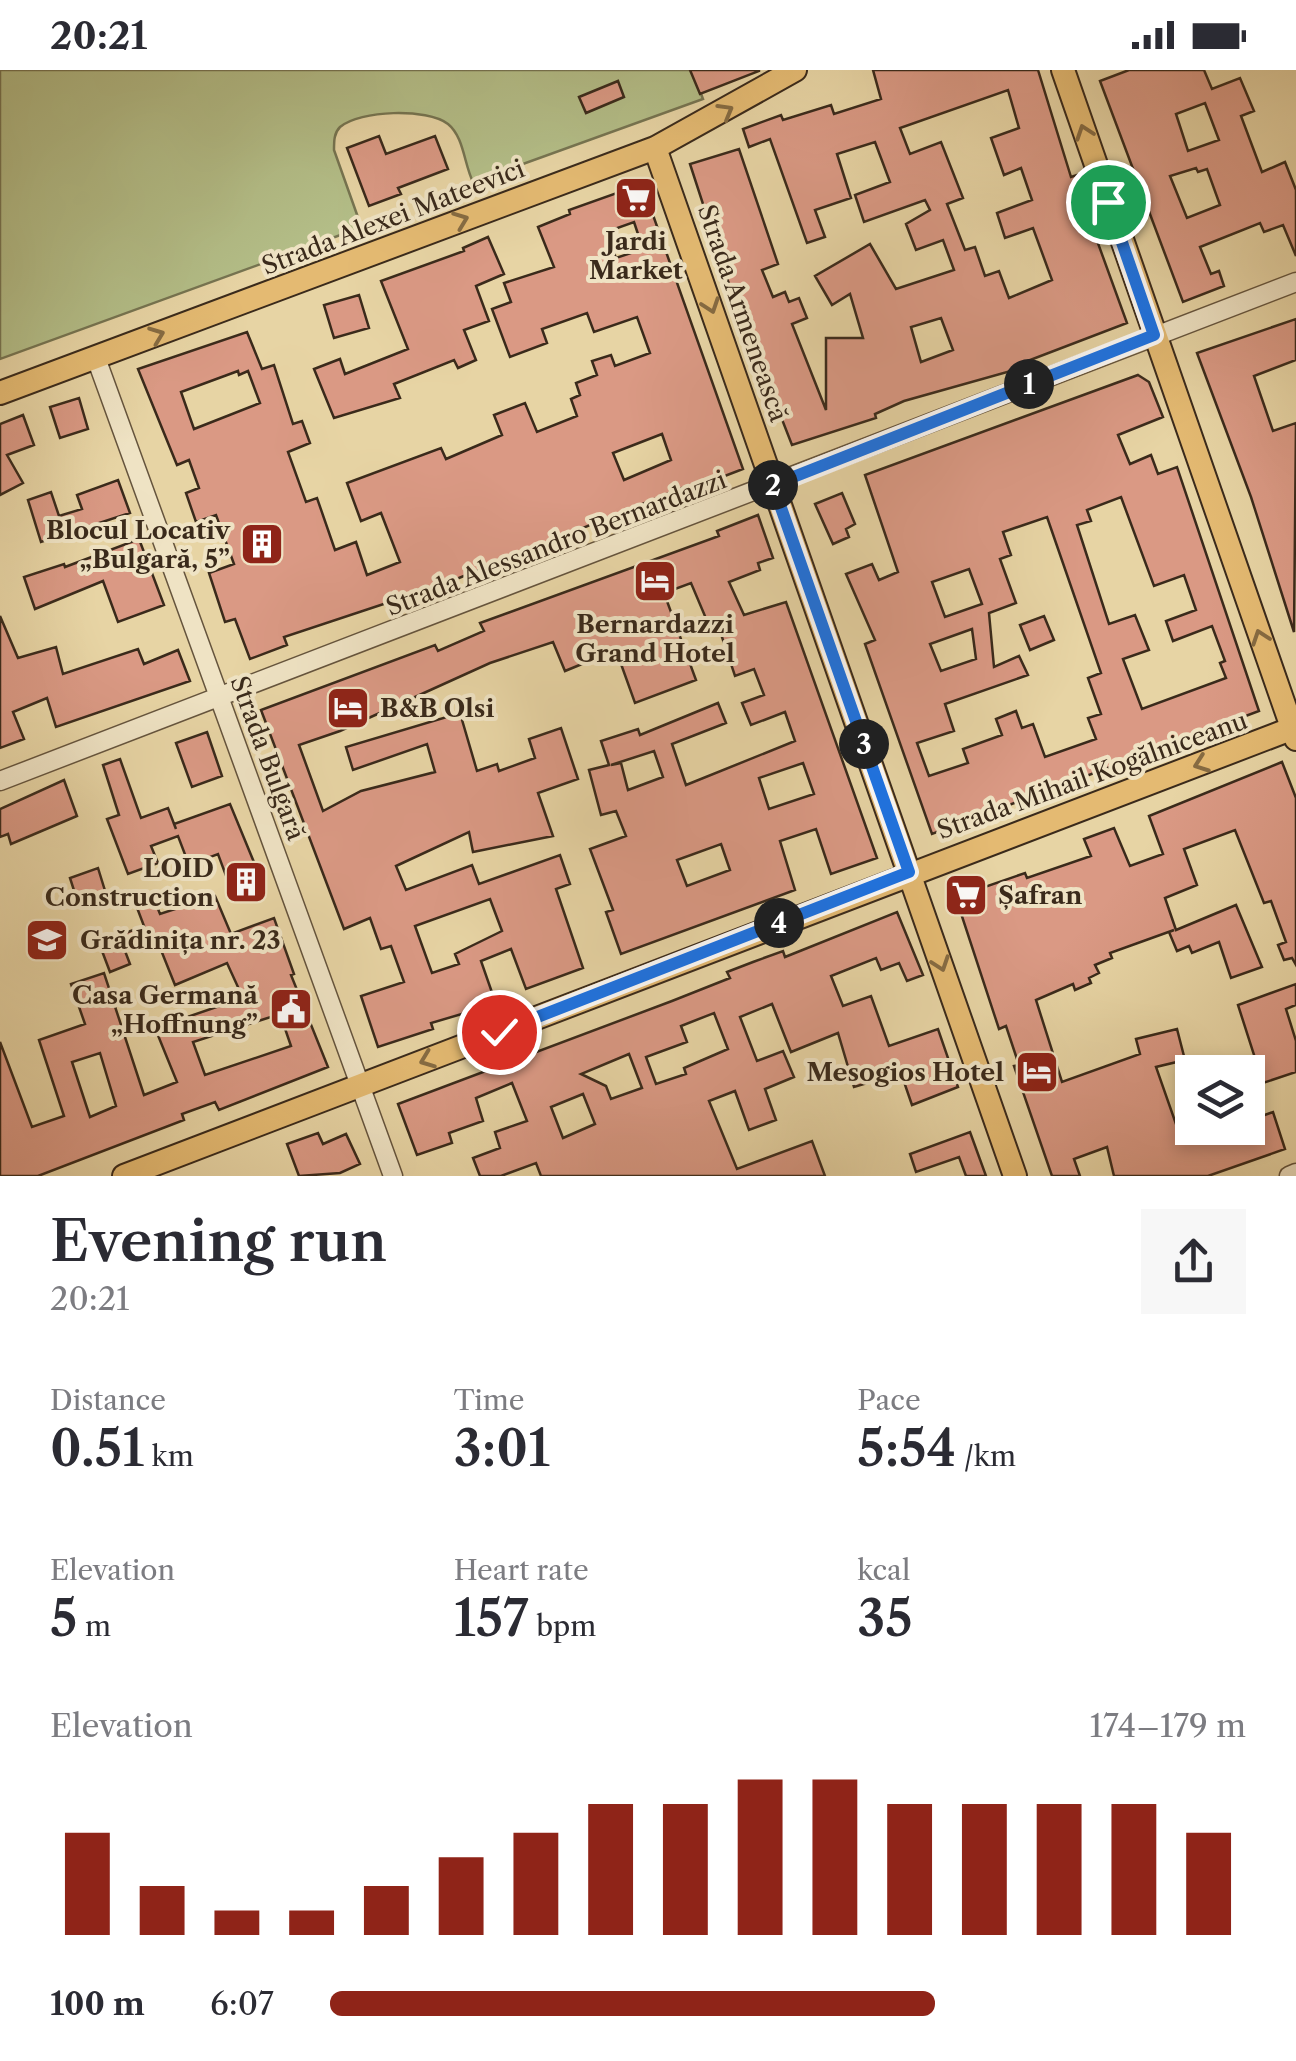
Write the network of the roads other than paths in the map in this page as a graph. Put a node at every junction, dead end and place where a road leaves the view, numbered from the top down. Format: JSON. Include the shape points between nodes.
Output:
{"nodes":[{"id":1,"x":795,"y":70,"type":"edge"},
{"id":2,"x":1063,"y":70,"type":"edge"},
{"id":3,"x":655,"y":148,"type":"junction"},
{"id":4,"x":1296,"y":282,"type":"edge"},
{"id":5,"x":1154,"y":335,"type":"junction"},
{"id":6,"x":96,"y":358,"type":"junction"},
{"id":7,"x":0,"y":393,"type":"edge"},
{"id":8,"x":773,"y":485,"type":"junction"},
{"id":9,"x":220,"y":700,"type":"junction"},
{"id":10,"x":1295,"y":732,"type":"edge"},
{"id":11,"x":0,"y":780,"type":"edge"},
{"id":12,"x":909,"y":872,"type":"junction"},
{"id":13,"x":362,"y":1086,"type":"junction"},
{"id":14,"x":124,"y":1176,"type":"edge"},
{"id":15,"x":393,"y":1176,"type":"edge"},
{"id":16,"x":1014,"y":1176,"type":"edge"}],
"edges":[{"from":3,"to":1,"type":"main road","name":"Strada Alexei Mateevici","one_way":true},
{"from":5,"to":2,"type":"main road","one_way":true},
{"from":6,"to":3,"type":"main road","name":"Strada Alexei Mateevici","one_way":true},
{"from":3,"to":8,"type":"main road","name":"Strada Armenească","one_way":true},
{"from":4,"to":5,"type":"street","name":"Strada Alessandro Bernardazzi"},
{"from":5,"to":8,"type":"street","name":"Strada Alessandro Bernardazzi"},
{"from":10,"to":5,"type":"main road","one_way":true},
{"from":6,"to":7,"type":"main road","name":"Strada Alexei Mateevici"},
{"from":6,"to":9,"type":"street","name":"Strada Bulgară"},
{"from":8,"to":9,"type":"street","name":"Strada Alessandro Bernardazzi"},
{"from":8,"to":12,"type":"main road","name":"Strada Armenească"},
{"from":9,"to":11,"type":"street","name":"Strada Alessandro Bernardazzi"},
{"from":9,"to":13,"type":"street","name":"Strada Bulgară"},
{"from":10,"to":12,"type":"main road","name":"Strada Mihail Kogălniceanu","one_way":true},
{"from":12,"to":13,"type":"main road","name":"Strada Mihail Kogălniceanu","one_way":true},
{"from":12,"to":16,"type":"main road","name":"Strada Armenească","one_way":true},
{"from":13,"to":14,"type":"main road","name":"Strada Mihail Kogălniceanu"},
{"from":13,"to":15,"type":"street","name":"Strada Bulgară"}]}
